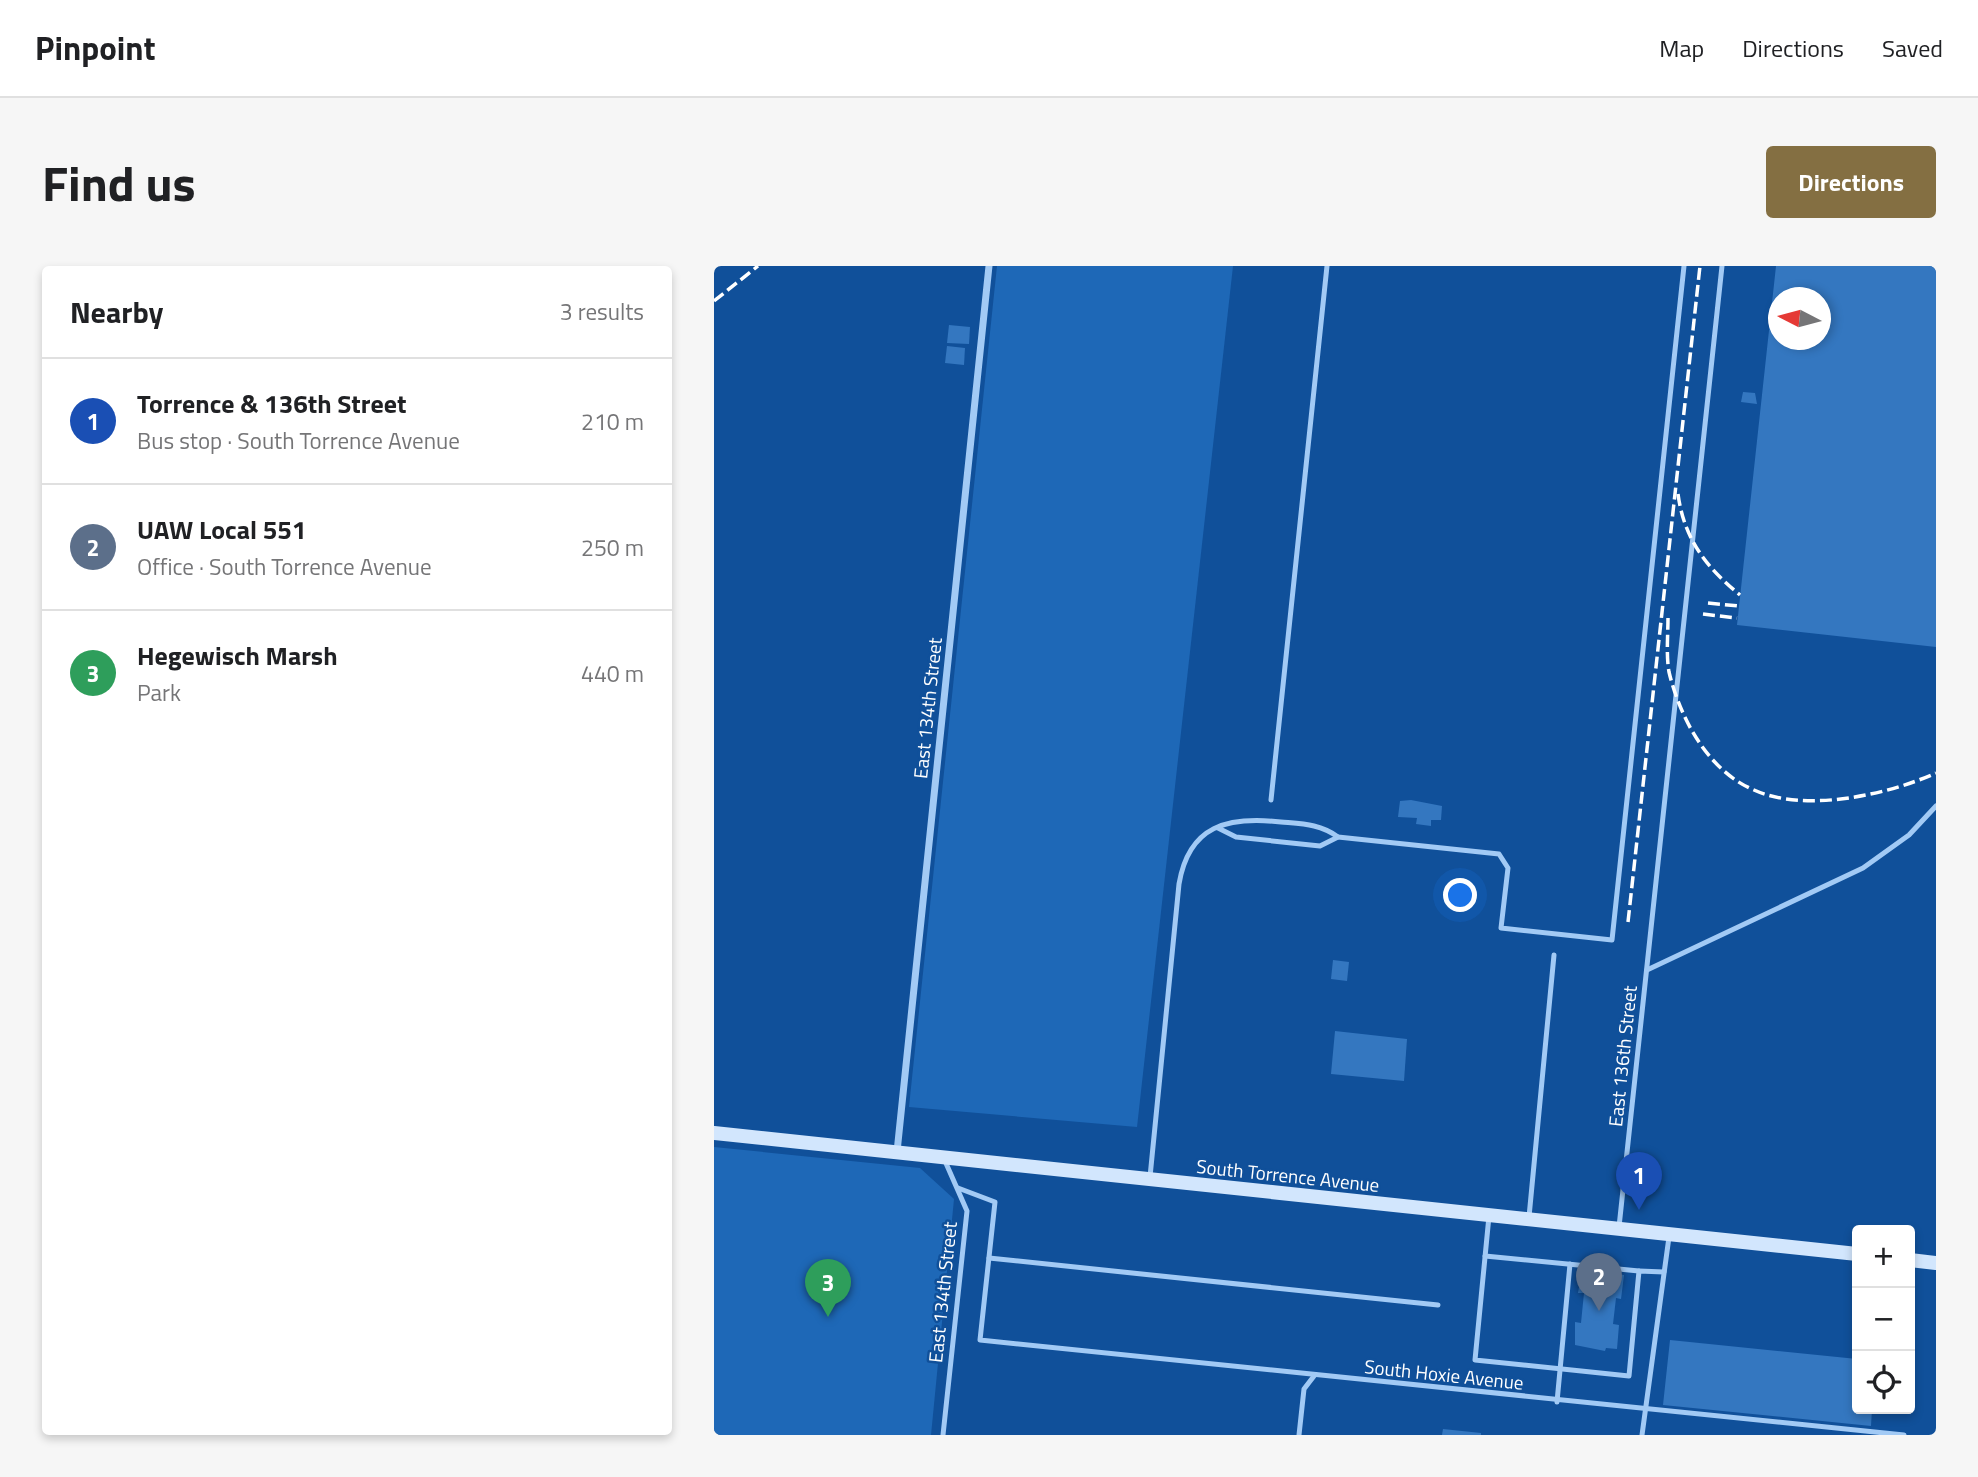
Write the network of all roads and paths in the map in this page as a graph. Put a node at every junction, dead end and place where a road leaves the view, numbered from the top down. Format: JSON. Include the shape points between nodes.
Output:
{"nodes":[{"id":1,"x":989,"y":266,"type":"edge"},
{"id":2,"x":1327,"y":266,"type":"edge"},
{"id":3,"x":1684,"y":266,"type":"edge"},
{"id":4,"x":1722,"y":266,"type":"edge"},
{"id":5,"x":1271,"y":800,"type":"dead end"},
{"id":6,"x":1936,"y":806,"type":"edge"},
{"id":7,"x":1218,"y":828,"type":"junction"},
{"id":8,"x":1338,"y":837,"type":"junction"},
{"id":9,"x":1554,"y":955,"type":"dead end"},
{"id":10,"x":1647,"y":970,"type":"junction"},
{"id":11,"x":714,"y":1133,"type":"edge"},
{"id":12,"x":897,"y":1153,"type":"junction"},
{"id":13,"x":944,"y":1158,"type":"junction"},
{"id":14,"x":1150,"y":1180,"type":"junction"},
{"id":15,"x":958,"y":1188,"type":"junction"},
{"id":16,"x":1489,"y":1216,"type":"junction"},
{"id":17,"x":1529,"y":1220,"type":"junction"},
{"id":18,"x":1619,"y":1229,"type":"junction"},
{"id":19,"x":1669,"y":1235,"type":"junction"},
{"id":20,"x":1852,"y":1253,"type":"edge"},
{"id":21,"x":1485,"y":1256,"type":"junction"},
{"id":22,"x":989,"y":1258,"type":"junction"},
{"id":23,"x":1915,"y":1261,"type":"edge"},
{"id":24,"x":1936,"y":1263,"type":"edge"},
{"id":25,"x":1570,"y":1264,"type":"junction"},
{"id":26,"x":1639,"y":1271,"type":"junction"},
{"id":27,"x":1664,"y":1272,"type":"junction"},
{"id":28,"x":1438,"y":1305,"type":"dead end"},
{"id":29,"x":1559,"y":1369,"type":"junction"},
{"id":30,"x":1314,"y":1376,"type":"junction"},
{"id":31,"x":1557,"y":1402,"type":"junction"},
{"id":32,"x":1645,"y":1411,"type":"junction"},
{"id":33,"x":943,"y":1435,"type":"edge"},
{"id":34,"x":1299,"y":1435,"type":"edge"},
{"id":35,"x":1642,"y":1435,"type":"edge"},
{"id":36,"x":1904,"y":1435,"type":"edge"}],
"edges":[{"from":1,"to":12,"type":"street","name":"East 134th Street"},
{"from":2,"to":5,"type":"lane"},
{"from":3,"to":8,"type":"lane","via":[[1612,940],[1501,928],[1508,868],[1499,854]]},
{"from":4,"to":10,"type":"lane","name":"East 136th Street"},
{"from":6,"to":10,"type":"lane","via":[[1893,848],[1863,868]]},
{"from":7,"to":8,"type":"lane","via":[[1236,837],[1320,846]]},
{"from":7,"to":8,"type":"lane","via":[[1250,819],[1322,826]]},
{"from":7,"to":14,"type":"lane","via":[[1197,839],[1181,872]]},
{"from":9,"to":17,"type":"lane"},
{"from":10,"to":18,"type":"lane","name":"East 136th Street"},
{"from":11,"to":12,"type":"main road","name":"South Torrence Avenue"},
{"from":12,"to":13,"type":"main road","name":"South Torrence Avenue"},
{"from":13,"to":14,"type":"main road","name":"South Torrence Avenue"},
{"from":13,"to":15,"type":"lane","name":"East 134th Street"},
{"from":14,"to":16,"type":"main road","name":"South Torrence Avenue"},
{"from":15,"to":22,"type":"lane","via":[[995,1202]]},
{"from":15,"to":33,"type":"lane","name":"East 134th Street","via":[[967,1211]]},
{"from":16,"to":17,"type":"main road","name":"South Torrence Avenue"},
{"from":16,"to":21,"type":"lane"},
{"from":17,"to":18,"type":"main road","name":"South Torrence Avenue"},
{"from":18,"to":19,"type":"main road","name":"South Torrence Avenue"},
{"from":19,"to":20,"type":"main road","name":"South Torrence Avenue"},
{"from":19,"to":27,"type":"lane"},
{"from":21,"to":25,"type":"lane"},
{"from":21,"to":29,"type":"lane","via":[[1475,1360]]},
{"from":22,"to":28,"type":"lane"},
{"from":22,"to":30,"type":"lane","name":"South Hoxie Avenue","via":[[980,1340]]},
{"from":23,"to":24,"type":"main road"},
{"from":25,"to":26,"type":"lane"},
{"from":25,"to":29,"type":"lane"},
{"from":26,"to":27,"type":"lane"},
{"from":26,"to":29,"type":"lane","via":[[1629,1376]]},
{"from":27,"to":32,"type":"lane"},
{"from":29,"to":31,"type":"lane"},
{"from":30,"to":31,"type":"lane","name":"South Hoxie Avenue"},
{"from":30,"to":34,"type":"lane","via":[[1304,1389]]},
{"from":31,"to":32,"type":"lane","name":"South Hoxie Avenue"},
{"from":32,"to":35,"type":"lane"},
{"from":32,"to":36,"type":"lane","name":"South Hoxie Avenue"}]}
